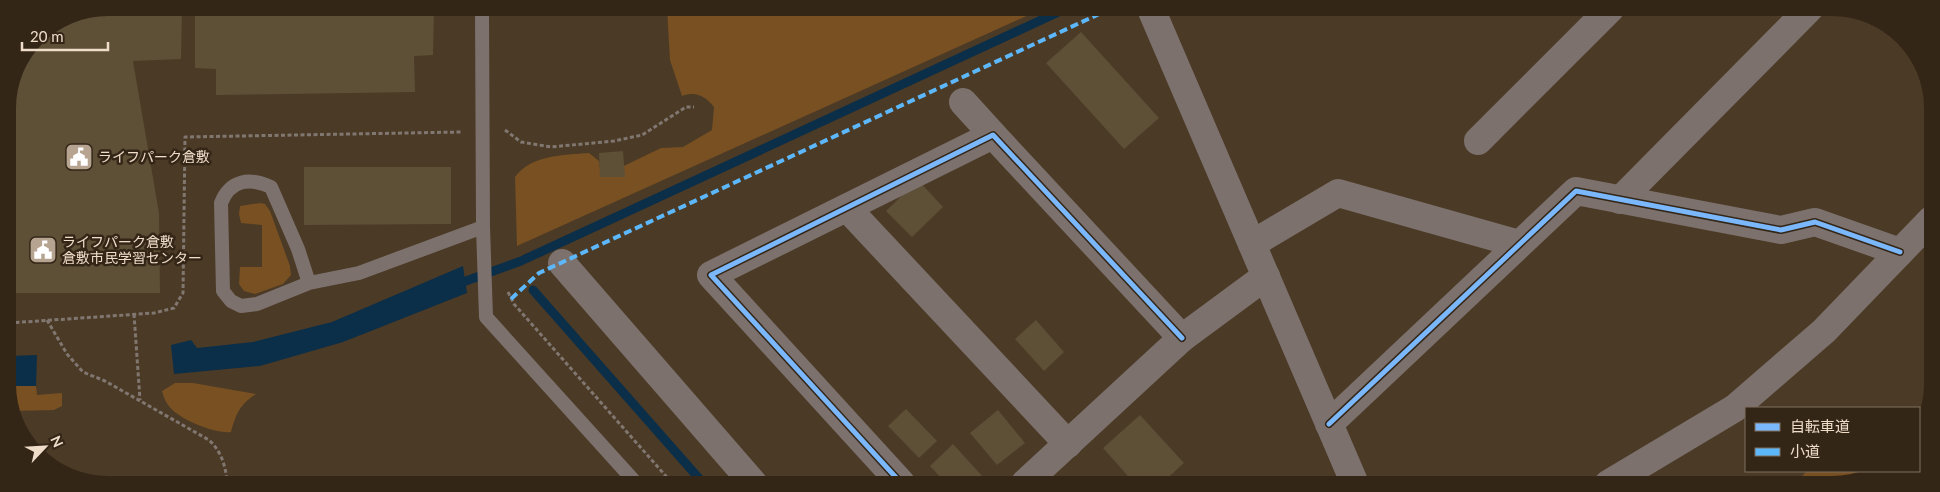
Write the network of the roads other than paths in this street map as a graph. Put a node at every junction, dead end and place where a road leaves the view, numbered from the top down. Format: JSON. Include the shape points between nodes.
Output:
{"nodes":[{"id":1,"x":482,"y":16,"type":"edge"},
{"id":2,"x":1154,"y":16,"type":"edge"},
{"id":3,"x":1603,"y":16,"type":"edge"},
{"id":4,"x":1802,"y":16,"type":"edge"},
{"id":5,"x":963,"y":102,"type":"dead end"},
{"id":6,"x":993,"y":135,"type":"junction"},
{"id":7,"x":1478,"y":142,"type":"dead end"},
{"id":8,"x":1620,"y":200,"type":"junction"},
{"id":9,"x":847,"y":208,"type":"junction"},
{"id":10,"x":483,"y":227,"type":"junction"},
{"id":11,"x":1924,"y":230,"type":"edge"},
{"id":12,"x":1252,"y":244,"type":"junction"},
{"id":13,"x":1519,"y":244,"type":"junction"},
{"id":14,"x":1900,"y":252,"type":"junction"},
{"id":15,"x":562,"y":263,"type":"dead end"},
{"id":16,"x":1266,"y":276,"type":"junction"},
{"id":17,"x":309,"y":283,"type":"junction"},
{"id":18,"x":1182,"y":338,"type":"junction"},
{"id":19,"x":1329,"y":424,"type":"junction"},
{"id":20,"x":1068,"y":444,"type":"junction"},
{"id":21,"x":630,"y":476,"type":"edge"},
{"id":22,"x":747,"y":476,"type":"edge"},
{"id":23,"x":895,"y":476,"type":"edge"},
{"id":24,"x":1034,"y":476,"type":"edge"},
{"id":25,"x":1352,"y":476,"type":"edge"},
{"id":26,"x":1621,"y":476,"type":"edge"}],
"edges":[{"from":1,"to":10,"type":"lane"},
{"from":2,"to":12,"type":"street"},
{"from":3,"to":7,"type":"street"},
{"from":4,"to":8,"type":"street"},
{"from":5,"to":6,"type":"street"},
{"from":6,"to":9,"type":"street"},
{"from":6,"to":18,"type":"street"},
{"from":8,"to":13,"type":"street","via":[[1576,191]]},
{"from":8,"to":14,"type":"street","via":[[1781,230],[1815,222]]},
{"from":9,"to":20,"type":"street"},
{"from":9,"to":23,"type":"street","via":[[711,275]]},
{"from":10,"to":17,"type":"lane","via":[[359,273]]},
{"from":10,"to":21,"type":"lane","via":[[486,317]]},
{"from":11,"to":14,"type":"street"},
{"from":12,"to":13,"type":"street","via":[[1338,193]]},
{"from":12,"to":16,"type":"street"},
{"from":13,"to":19,"type":"street"},
{"from":14,"to":26,"type":"street","via":[[1824,331],[1735,408]]},
{"from":15,"to":22,"type":"street"},
{"from":16,"to":18,"type":"street"},
{"from":16,"to":19,"type":"street"},
{"from":17,"to":17,"type":"lane","via":[[257,304],[241,306],[231,301],[223,291],[220,203],[233,185],[243,182],[271,187]]},
{"from":18,"to":20,"type":"street"},
{"from":19,"to":25,"type":"street"},
{"from":20,"to":24,"type":"street"}]}
